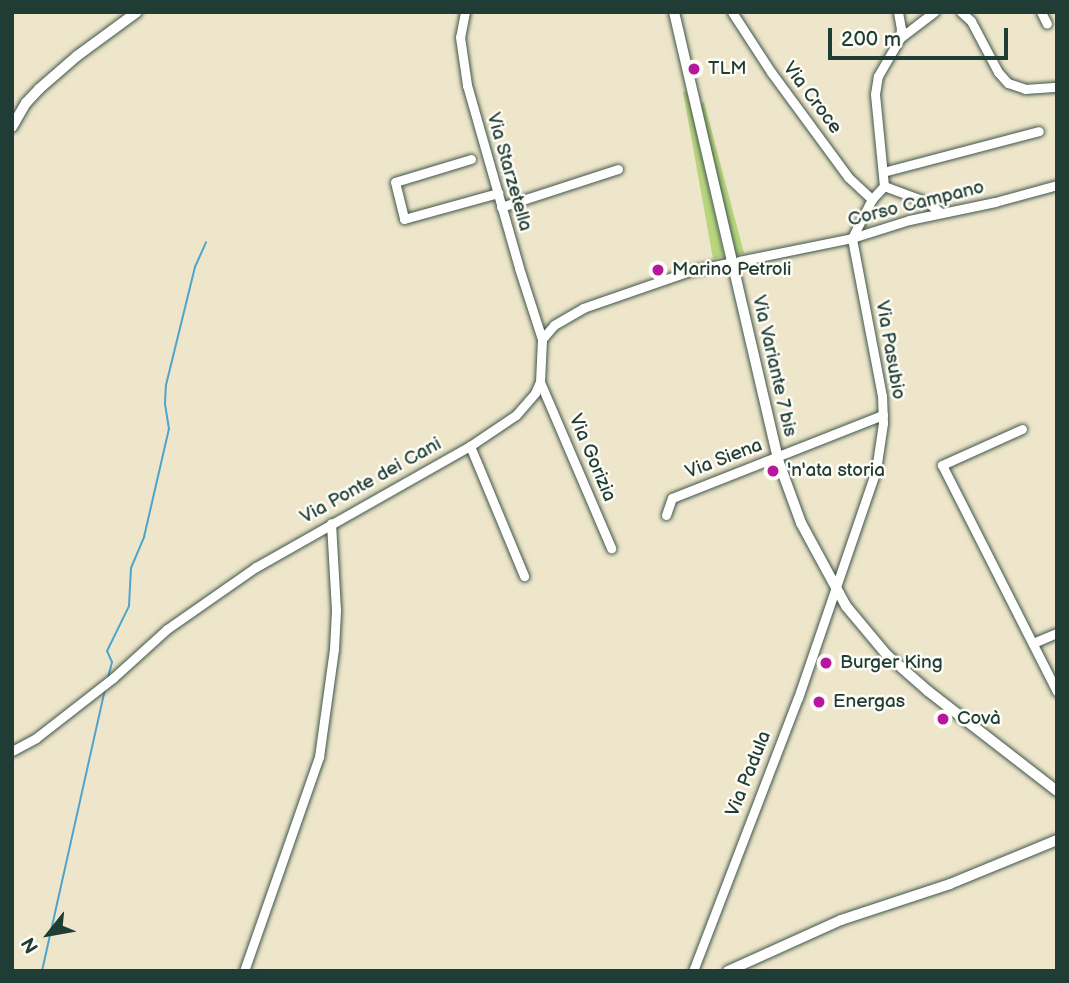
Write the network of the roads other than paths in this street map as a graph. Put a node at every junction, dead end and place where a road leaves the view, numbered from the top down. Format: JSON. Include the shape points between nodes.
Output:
{"nodes":[{"id":1,"x":137,"y":12,"type":"edge"},
{"id":2,"x":466,"y":12,"type":"edge"},
{"id":3,"x":674,"y":12,"type":"edge"},
{"id":4,"x":732,"y":12,"type":"edge"},
{"id":5,"x":898,"y":12,"type":"edge"},
{"id":6,"x":934,"y":12,"type":"edge"},
{"id":7,"x":961,"y":12,"type":"edge"},
{"id":8,"x":1041,"y":12,"type":"edge"},
{"id":9,"x":1047,"y":23,"type":"dead end"},
{"id":10,"x":900,"y":38,"type":"junction"},
{"id":11,"x":1057,"y":88,"type":"edge"},
{"id":12,"x":12,"y":127,"type":"edge"},
{"id":13,"x":1039,"y":131,"type":"dead end"},
{"id":14,"x":478,"y":157,"type":"junction"},
{"id":15,"x":618,"y":169,"type":"dead end"},
{"id":16,"x":883,"y":172,"type":"junction"},
{"id":17,"x":1057,"y":185,"type":"edge"},
{"id":18,"x":884,"y":186,"type":"junction"},
{"id":19,"x":498,"y":193,"type":"junction"},
{"id":20,"x":872,"y":200,"type":"junction"},
{"id":21,"x":501,"y":208,"type":"junction"},
{"id":22,"x":940,"y":212,"type":"junction"},
{"id":23,"x":852,"y":238,"type":"junction"},
{"id":24,"x":739,"y":261,"type":"dead end"},
{"id":25,"x":727,"y":263,"type":"dead end"},
{"id":26,"x":542,"y":339,"type":"junction"},
{"id":27,"x":540,"y":382,"type":"junction"},
{"id":28,"x":883,"y":415,"type":"junction"},
{"id":29,"x":1022,"y":429,"type":"dead end"},
{"id":30,"x":470,"y":446,"type":"junction"},
{"id":31,"x":778,"y":457,"type":"junction"},
{"id":32,"x":666,"y":515,"type":"dead end"},
{"id":33,"x":331,"y":523,"type":"junction"},
{"id":34,"x":611,"y":548,"type":"dead end"},
{"id":35,"x":524,"y":576,"type":"dead end"},
{"id":36,"x":836,"y":589,"type":"junction"},
{"id":37,"x":1057,"y":634,"type":"edge"},
{"id":38,"x":1033,"y":643,"type":"junction"},
{"id":39,"x":1057,"y":692,"type":"edge"},
{"id":40,"x":12,"y":751,"type":"edge"},
{"id":41,"x":1057,"y":791,"type":"edge"},
{"id":42,"x":1057,"y":839,"type":"edge"},
{"id":43,"x":244,"y":971,"type":"edge"},
{"id":44,"x":693,"y":971,"type":"edge"},
{"id":45,"x":728,"y":971,"type":"edge"}],
"edges":[{"from":1,"to":12,"type":"main road","via":[[39,89]]},
{"from":2,"to":14,"type":"street","name":"Via Starzetella","via":[[460,56]]},
{"from":3,"to":31,"type":"main road","name":"Via Variante 7 bis"},
{"from":4,"to":20,"type":"street","name":"Via Croce","via":[[848,177]]},
{"from":5,"to":10,"type":"street"},
{"from":6,"to":10,"type":"street"},
{"from":7,"to":11,"type":"street","via":[[1008,83],[1025,89]]},
{"from":8,"to":9,"type":"street"},
{"from":10,"to":16,"type":"street","via":[[885,59],[876,85]]},
{"from":13,"to":16,"type":"street"},
{"from":14,"to":19,"type":"street","name":"Via Starzetella"},
{"from":14,"to":19,"type":"street","via":[[395,182],[404,219]]},
{"from":15,"to":21,"type":"street"},
{"from":16,"to":18,"type":"street"},
{"from":17,"to":22,"type":"street","name":"Corso Campano"},
{"from":18,"to":20,"type":"street"},
{"from":18,"to":22,"type":"street","via":[[927,201]]},
{"from":19,"to":21,"type":"street","name":"Via Starzetella"},
{"from":20,"to":23,"type":"street"},
{"from":21,"to":26,"type":"street","name":"Via Starzetella"},
{"from":22,"to":23,"type":"street","name":"Corso Campano"},
{"from":23,"to":24,"type":"street","name":"Corso Campano"},
{"from":23,"to":28,"type":"street","name":"Via Pasubio"},
{"from":25,"to":26,"type":"street","via":[[583,308],[554,325]]},
{"from":26,"to":27,"type":"street"},
{"from":27,"to":30,"type":"street","name":"Via Ponte dei Cani","via":[[525,407]]},
{"from":27,"to":34,"type":"street","name":"Via Gorizia"},
{"from":28,"to":31,"type":"street","name":"Via Siena"},
{"from":28,"to":36,"type":"street","name":"Via Pasubio","via":[[876,470]]},
{"from":29,"to":38,"type":"street","via":[[942,465]]},
{"from":30,"to":33,"type":"street","name":"Via Ponte dei Cani"},
{"from":30,"to":35,"type":"street"},
{"from":31,"to":32,"type":"street","name":"Via Siena","via":[[672,498]]},
{"from":31,"to":36,"type":"main road","name":"Via Variante 7 bis","via":[[801,523]]},
{"from":33,"to":40,"type":"street","name":"Via Ponte dei Cani","via":[[256,567],[178,622],[36,738]]},
{"from":33,"to":43,"type":"street","via":[[334,649],[319,757]]},
{"from":36,"to":41,"type":"main road","name":"Via Variante 7 bis","via":[[867,633],[907,674]]},
{"from":36,"to":44,"type":"street","name":"Via Padula"},
{"from":37,"to":38,"type":"street"},
{"from":38,"to":39,"type":"street"},
{"from":42,"to":45,"type":"main road","via":[[950,884],[841,920]]}]}
